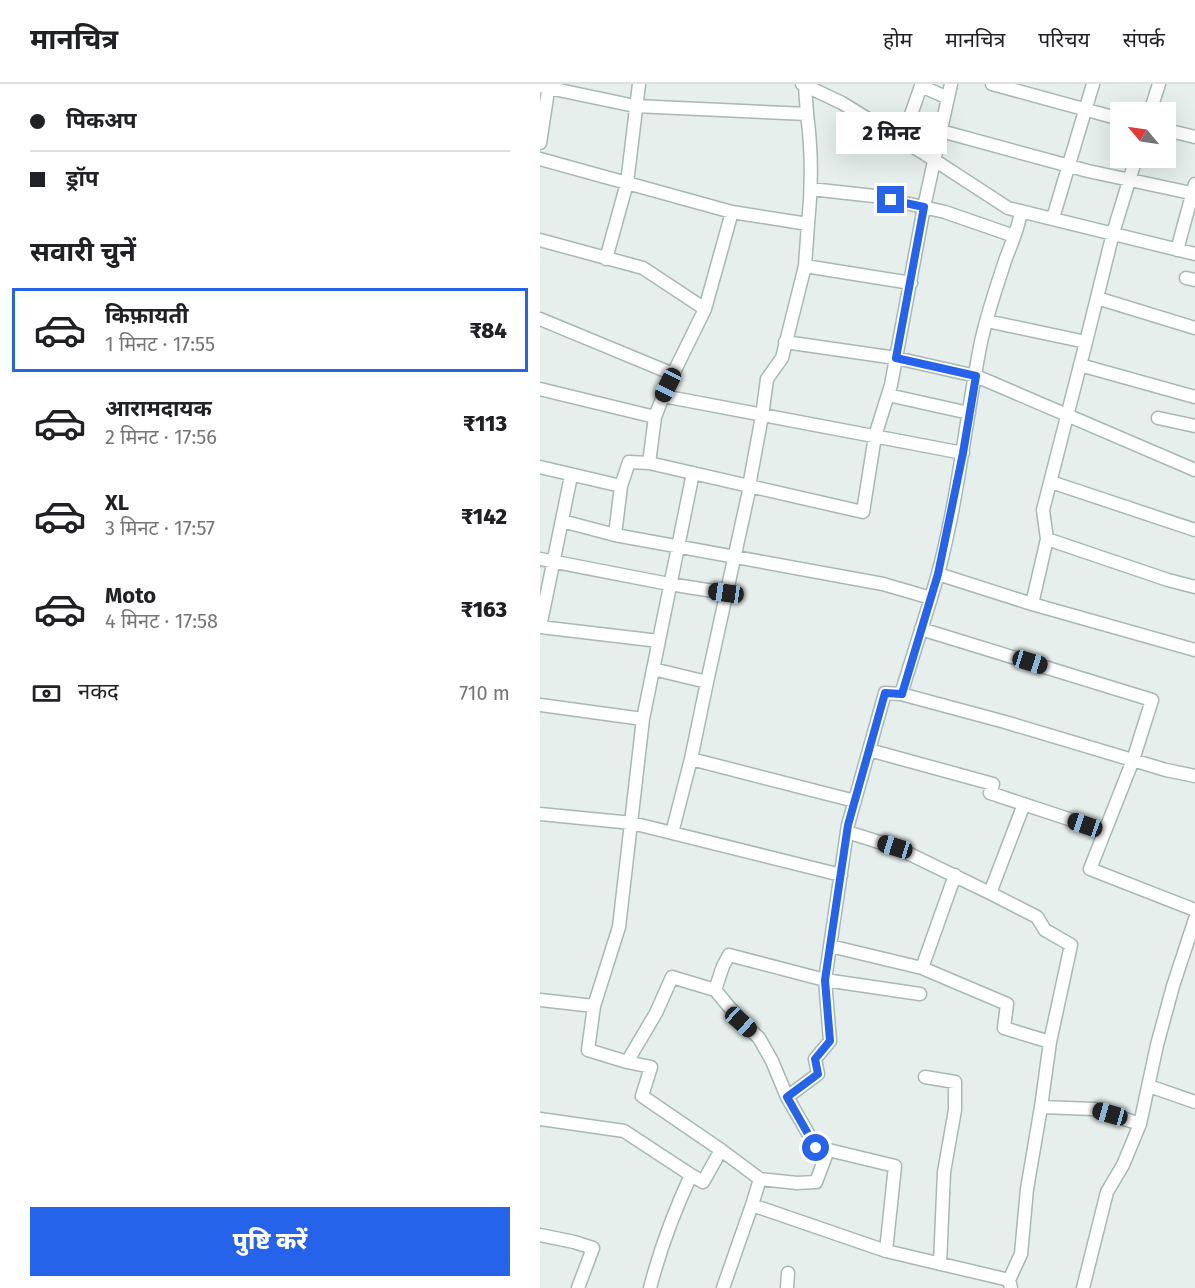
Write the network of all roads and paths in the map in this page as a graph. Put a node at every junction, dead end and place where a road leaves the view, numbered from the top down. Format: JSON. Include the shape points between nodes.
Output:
{"nodes":[{"id":1,"x":639,"y":84,"type":"edge"},
{"id":2,"x":951,"y":84,"type":"edge"},
{"id":3,"x":992,"y":84,"type":"edge"},
{"id":4,"x":1093,"y":84,"type":"edge"},
{"id":5,"x":1159,"y":84,"type":"edge"},
{"id":6,"x":804,"y":85,"type":"edge"},
{"id":7,"x":546,"y":86,"type":"edge"},
{"id":8,"x":948,"y":98,"type":"junction"},
{"id":9,"x":1153,"y":102,"type":"edge"},
{"id":10,"x":635,"y":106,"type":"junction"},
{"id":11,"x":1085,"y":110,"type":"junction"},
{"id":12,"x":807,"y":114,"type":"junction"},
{"id":13,"x":1110,"y":116,"type":"edge"},
{"id":14,"x":940,"y":131,"type":"junction"},
{"id":15,"x":1176,"y":132,"type":"edge"},
{"id":16,"x":1195,"y":137,"type":"edge"},
{"id":17,"x":902,"y":140,"type":"junction"},
{"id":18,"x":540,"y":143,"type":"edge"},
{"id":19,"x":540,"y":159,"type":"edge"},
{"id":20,"x":934,"y":159,"type":"junction"},
{"id":21,"x":1068,"y":166,"type":"junction"},
{"id":22,"x":1133,"y":168,"type":"edge"},
{"id":23,"x":1130,"y":180,"type":"junction"},
{"id":24,"x":627,"y":183,"type":"junction"},
{"id":25,"x":812,"y":189,"type":"junction"},
{"id":26,"x":1194,"y":191,"type":"edge"},
{"id":27,"x":924,"y":207,"type":"junction"},
{"id":28,"x":1021,"y":211,"type":"junction"},
{"id":29,"x":732,"y":212,"type":"junction"},
{"id":30,"x":1053,"y":218,"type":"junction"},
{"id":31,"x":808,"y":224,"type":"junction"},
{"id":32,"x":1113,"y":233,"type":"junction"},
{"id":33,"x":1014,"y":236,"type":"junction"},
{"id":34,"x":540,"y":240,"type":"edge"},
{"id":35,"x":1177,"y":250,"type":"junction"},
{"id":36,"x":1195,"y":254,"type":"edge"},
{"id":37,"x":606,"y":259,"type":"junction"},
{"id":38,"x":805,"y":266,"type":"junction"},
{"id":39,"x":911,"y":283,"type":"junction"},
{"id":40,"x":1097,"y":298,"type":"junction"},
{"id":41,"x":705,"y":309,"type":"junction"},
{"id":42,"x":540,"y":319,"type":"edge"},
{"id":43,"x":987,"y":321,"type":"junction"},
{"id":44,"x":1195,"y":328,"type":"edge"},
{"id":45,"x":785,"y":342,"type":"junction"},
{"id":46,"x":1086,"y":342,"type":"junction"},
{"id":47,"x":896,"y":358,"type":"junction"},
{"id":48,"x":1080,"y":365,"type":"junction"},
{"id":49,"x":674,"y":374,"type":"junction"},
{"id":50,"x":976,"y":376,"type":"junction"},
{"id":51,"x":540,"y":389,"type":"edge"},
{"id":52,"x":888,"y":395,"type":"junction"},
{"id":53,"x":663,"y":396,"type":"junction"},
{"id":54,"x":1195,"y":398,"type":"edge"},
{"id":55,"x":969,"y":413,"type":"junction"},
{"id":56,"x":762,"y":416,"type":"junction"},
{"id":57,"x":1068,"y":416,"type":"junction"},
{"id":58,"x":655,"y":417,"type":"junction"},
{"id":59,"x":1158,"y":418,"type":"dead end"},
{"id":60,"x":1195,"y":426,"type":"edge"},
{"id":61,"x":875,"y":436,"type":"junction"},
{"id":62,"x":963,"y":453,"type":"junction"},
{"id":63,"x":649,"y":463,"type":"junction"},
{"id":64,"x":540,"y":466,"type":"edge"},
{"id":65,"x":1195,"y":470,"type":"edge"},
{"id":66,"x":693,"y":473,"type":"junction"},
{"id":67,"x":571,"y":476,"type":"junction"},
{"id":68,"x":1051,"y":482,"type":"junction"},
{"id":69,"x":621,"y":486,"type":"junction"},
{"id":70,"x":749,"y":486,"type":"junction"},
{"id":71,"x":561,"y":521,"type":"junction"},
{"id":72,"x":1195,"y":530,"type":"edge"},
{"id":73,"x":615,"y":535,"type":"junction"},
{"id":74,"x":1047,"y":539,"type":"junction"},
{"id":75,"x":678,"y":547,"type":"junction"},
{"id":76,"x":733,"y":557,"type":"junction"},
{"id":77,"x":540,"y":559,"type":"edge"},
{"id":78,"x":553,"y":562,"type":"junction"},
{"id":79,"x":938,"y":574,"type":"junction"},
{"id":80,"x":669,"y":584,"type":"junction"},
{"id":81,"x":1195,"y":587,"type":"edge"},
{"id":82,"x":726,"y":593,"type":"junction"},
{"id":83,"x":931,"y":598,"type":"junction"},
{"id":84,"x":1032,"y":604,"type":"junction"},
{"id":85,"x":540,"y":627,"type":"edge"},
{"id":86,"x":921,"y":629,"type":"junction"},
{"id":87,"x":659,"y":641,"type":"junction"},
{"id":88,"x":1195,"y":650,"type":"edge"},
{"id":89,"x":653,"y":669,"type":"junction"},
{"id":90,"x":707,"y":682,"type":"junction"},
{"id":91,"x":902,"y":694,"type":"junction"},
{"id":92,"x":540,"y":705,"type":"edge"},
{"id":93,"x":643,"y":719,"type":"junction"},
{"id":94,"x":869,"y":750,"type":"junction"},
{"id":95,"x":691,"y":759,"type":"junction"},
{"id":96,"x":1133,"y":760,"type":"junction"},
{"id":97,"x":1195,"y":776,"type":"edge"},
{"id":98,"x":855,"y":801,"type":"junction"},
{"id":99,"x":1024,"y":804,"type":"junction"},
{"id":100,"x":540,"y":814,"type":"edge"},
{"id":101,"x":632,"y":824,"type":"junction"},
{"id":102,"x":1105,"y":831,"type":"junction"},
{"id":103,"x":847,"y":832,"type":"junction"},
{"id":104,"x":672,"y":833,"type":"junction"},
{"id":105,"x":841,"y":875,"type":"junction"},
{"id":106,"x":955,"y":875,"type":"junction"},
{"id":107,"x":990,"y":893,"type":"junction"},
{"id":108,"x":1195,"y":910,"type":"edge"},
{"id":109,"x":1195,"y":919,"type":"edge"},
{"id":110,"x":830,"y":946,"type":"junction"},
{"id":111,"x":1190,"y":949,"type":"edge"},
{"id":112,"x":922,"y":968,"type":"junction"},
{"id":113,"x":825,"y":980,"type":"junction"},
{"id":114,"x":716,"y":990,"type":"junction"},
{"id":115,"x":920,"y":994,"type":"dead end"},
{"id":116,"x":540,"y":1000,"type":"edge"},
{"id":117,"x":594,"y":1006,"type":"junction"},
{"id":118,"x":1050,"y":1042,"type":"junction"},
{"id":119,"x":627,"y":1062,"type":"junction"},
{"id":120,"x":925,"y":1077,"type":"dead end"},
{"id":121,"x":1149,"y":1086,"type":"junction"},
{"id":122,"x":787,"y":1097,"type":"junction"},
{"id":123,"x":1195,"y":1102,"type":"edge"},
{"id":124,"x":1041,"y":1107,"type":"junction"},
{"id":125,"x":540,"y":1119,"type":"edge"},
{"id":126,"x":1140,"y":1124,"type":"junction"},
{"id":127,"x":721,"y":1150,"type":"junction"},
{"id":128,"x":828,"y":1150,"type":"junction"},
{"id":129,"x":691,"y":1174,"type":"junction"},
{"id":130,"x":760,"y":1179,"type":"junction"},
{"id":131,"x":753,"y":1205,"type":"junction"},
{"id":132,"x":540,"y":1235,"type":"edge"},
{"id":133,"x":886,"y":1251,"type":"junction"},
{"id":134,"x":940,"y":1264,"type":"junction"},
{"id":135,"x":788,"y":1273,"type":"dead end"},
{"id":136,"x":1010,"y":1284,"type":"edge"},
{"id":137,"x":578,"y":1288,"type":"edge"},
{"id":138,"x":650,"y":1288,"type":"edge"},
{"id":139,"x":723,"y":1288,"type":"edge"},
{"id":140,"x":787,"y":1288,"type":"edge"},
{"id":141,"x":1083,"y":1288,"type":"edge"}],
"edges":[{"from":1,"to":10,"type":"street"},
{"from":2,"to":8,"type":"street"},
{"from":3,"to":11,"type":"street"},
{"from":4,"to":11,"type":"street"},
{"from":5,"to":9,"type":"street"},
{"from":6,"to":12,"type":"street"},
{"from":6,"to":17,"type":"street"},
{"from":7,"to":10,"type":"street"},
{"from":7,"to":18,"type":"street"},
{"from":8,"to":14,"type":"street"},
{"from":8,"to":17,"type":"street","via":[[921,86]]},
{"from":10,"to":12,"type":"street"},
{"from":10,"to":24,"type":"street"},
{"from":11,"to":13,"type":"street"},
{"from":11,"to":21,"type":"street"},
{"from":12,"to":25,"type":"street"},
{"from":14,"to":20,"type":"street"},
{"from":14,"to":21,"type":"street"},
{"from":15,"to":16,"type":"street"},
{"from":17,"to":20,"type":"street"},
{"from":19,"to":24,"type":"street"},
{"from":20,"to":27,"type":"street"},
{"from":20,"to":28,"type":"street","via":[[1008,208]]},
{"from":21,"to":23,"type":"street"},
{"from":21,"to":30,"type":"street"},
{"from":22,"to":23,"type":"street"},
{"from":23,"to":26,"type":"street"},
{"from":23,"to":32,"type":"street"},
{"from":24,"to":29,"type":"street"},
{"from":24,"to":37,"type":"street"},
{"from":25,"to":27,"type":"street"},
{"from":25,"to":31,"type":"street"},
{"from":26,"to":35,"type":"street"},
{"from":27,"to":33,"type":"street"},
{"from":27,"to":39,"type":"street"},
{"from":28,"to":30,"type":"street"},
{"from":28,"to":33,"type":"street"},
{"from":29,"to":31,"type":"street"},
{"from":29,"to":41,"type":"street"},
{"from":30,"to":32,"type":"street"},
{"from":31,"to":38,"type":"street"},
{"from":32,"to":35,"type":"street"},
{"from":32,"to":40,"type":"street"},
{"from":33,"to":43,"type":"street"},
{"from":34,"to":37,"type":"street"},
{"from":35,"to":36,"type":"street"},
{"from":37,"to":41,"type":"street","via":[[643,268]]},
{"from":38,"to":39,"type":"street"},
{"from":38,"to":45,"type":"street"},
{"from":39,"to":47,"type":"street"},
{"from":40,"to":44,"type":"street"},
{"from":40,"to":46,"type":"street"},
{"from":41,"to":49,"type":"street"},
{"from":42,"to":49,"type":"street"},
{"from":43,"to":46,"type":"street"},
{"from":43,"to":50,"type":"street"},
{"from":45,"to":47,"type":"street"},
{"from":45,"to":56,"type":"street","via":[[782,358],[767,379]]},
{"from":46,"to":48,"type":"street"},
{"from":47,"to":50,"type":"street"},
{"from":47,"to":52,"type":"street"},
{"from":48,"to":54,"type":"street"},
{"from":48,"to":57,"type":"street"},
{"from":49,"to":53,"type":"street"},
{"from":50,"to":55,"type":"street"},
{"from":50,"to":57,"type":"street"},
{"from":51,"to":58,"type":"street"},
{"from":52,"to":55,"type":"street"},
{"from":52,"to":61,"type":"street"},
{"from":53,"to":56,"type":"street"},
{"from":53,"to":58,"type":"street"},
{"from":55,"to":62,"type":"street"},
{"from":56,"to":61,"type":"street"},
{"from":56,"to":70,"type":"street"},
{"from":57,"to":65,"type":"street"},
{"from":57,"to":68,"type":"street"},
{"from":58,"to":63,"type":"street"},
{"from":59,"to":60,"type":"street"},
{"from":61,"to":62,"type":"street"},
{"from":61,"to":70,"type":"street","via":[[863,512]]},
{"from":62,"to":79,"type":"street"},
{"from":63,"to":66,"type":"street"},
{"from":63,"to":69,"type":"street","via":[[629,462]]},
{"from":64,"to":67,"type":"street"},
{"from":66,"to":70,"type":"street"},
{"from":66,"to":75,"type":"street"},
{"from":67,"to":69,"type":"street"},
{"from":67,"to":71,"type":"street"},
{"from":68,"to":72,"type":"street"},
{"from":68,"to":74,"type":"street","via":[[1043,510]]},
{"from":69,"to":73,"type":"street"},
{"from":70,"to":76,"type":"street"},
{"from":71,"to":73,"type":"street"},
{"from":71,"to":78,"type":"street"},
{"from":73,"to":75,"type":"street"},
{"from":74,"to":81,"type":"street"},
{"from":74,"to":84,"type":"street"},
{"from":75,"to":76,"type":"street"},
{"from":75,"to":80,"type":"street"},
{"from":76,"to":82,"type":"street"},
{"from":76,"to":83,"type":"street","via":[[884,584]]},
{"from":77,"to":78,"type":"street"},
{"from":78,"to":80,"type":"street"},
{"from":78,"to":85,"type":"street"},
{"from":79,"to":83,"type":"street"},
{"from":79,"to":84,"type":"street"},
{"from":80,"to":82,"type":"street"},
{"from":80,"to":87,"type":"street"},
{"from":82,"to":90,"type":"street"},
{"from":83,"to":86,"type":"street"},
{"from":84,"to":88,"type":"street"},
{"from":85,"to":87,"type":"street"},
{"from":86,"to":91,"type":"street"},
{"from":86,"to":96,"type":"street","via":[[1152,700]]},
{"from":87,"to":89,"type":"street"},
{"from":89,"to":90,"type":"street"},
{"from":89,"to":93,"type":"street"},
{"from":90,"to":95,"type":"street"},
{"from":91,"to":94,"type":"street","via":[[885,693]]},
{"from":91,"to":96,"type":"street"},
{"from":92,"to":93,"type":"street"},
{"from":93,"to":101,"type":"street"},
{"from":94,"to":98,"type":"street"},
{"from":94,"to":99,"type":"street","via":[[993,784],[990,793]]},
{"from":95,"to":98,"type":"street"},
{"from":95,"to":104,"type":"street"},
{"from":96,"to":97,"type":"street"},
{"from":96,"to":102,"type":"street"},
{"from":98,"to":103,"type":"street"},
{"from":99,"to":102,"type":"street"},
{"from":99,"to":107,"type":"street"},
{"from":100,"to":101,"type":"street"},
{"from":101,"to":104,"type":"street"},
{"from":101,"to":117,"type":"street","via":[[619,927]]},
{"from":102,"to":108,"type":"street","via":[[1090,869]]},
{"from":103,"to":105,"type":"street"},
{"from":103,"to":106,"type":"street","via":[[895,847]]},
{"from":104,"to":105,"type":"street"},
{"from":105,"to":110,"type":"street"},
{"from":106,"to":107,"type":"street"},
{"from":106,"to":112,"type":"street"},
{"from":107,"to":118,"type":"street","via":[[1037,917],[1045,930],[1071,945]]},
{"from":109,"to":111,"type":"street"},
{"from":110,"to":112,"type":"street"},
{"from":110,"to":113,"type":"street"},
{"from":111,"to":121,"type":"street","via":[[1157,1045]]},
{"from":112,"to":118,"type":"street","via":[[1007,1004],[1004,1028]]},
{"from":113,"to":114,"type":"street","via":[[729,955]]},
{"from":113,"to":115,"type":"street"},
{"from":113,"to":122,"type":"street","via":[[830,1041],[815,1059],[818,1074]]},
{"from":114,"to":119,"type":"street","via":[[672,977],[657,1012]]},
{"from":114,"to":122,"type":"street","via":[[759,1038]]},
{"from":116,"to":117,"type":"street"},
{"from":117,"to":119,"type":"street","via":[[588,1050]]},
{"from":118,"to":124,"type":"street"},
{"from":119,"to":127,"type":"street","via":[[651,1067],[642,1096]]},
{"from":120,"to":134,"type":"street","via":[[956,1082],[944,1172]]},
{"from":121,"to":123,"type":"street"},
{"from":121,"to":126,"type":"street"},
{"from":122,"to":128,"type":"street","via":[[816,1148]]},
{"from":124,"to":126,"type":"street","via":[[1094,1109]]},
{"from":124,"to":136,"type":"street","via":[[1021,1254]]},
{"from":125,"to":129,"type":"street","via":[[624,1131]]},
{"from":126,"to":141,"type":"street","via":[[1107,1192]]},
{"from":127,"to":129,"type":"street","via":[[703,1182]]},
{"from":127,"to":130,"type":"street"},
{"from":128,"to":130,"type":"street","via":[[816,1182]]},
{"from":128,"to":133,"type":"street","via":[[895,1166]]},
{"from":129,"to":138,"type":"street","via":[[676,1206]]},
{"from":130,"to":131,"type":"street"},
{"from":131,"to":133,"type":"street"},
{"from":131,"to":139,"type":"street"},
{"from":132,"to":137,"type":"street","via":[[593,1248]]},
{"from":133,"to":134,"type":"street"},
{"from":134,"to":136,"type":"street"},
{"from":135,"to":140,"type":"street"}]}
